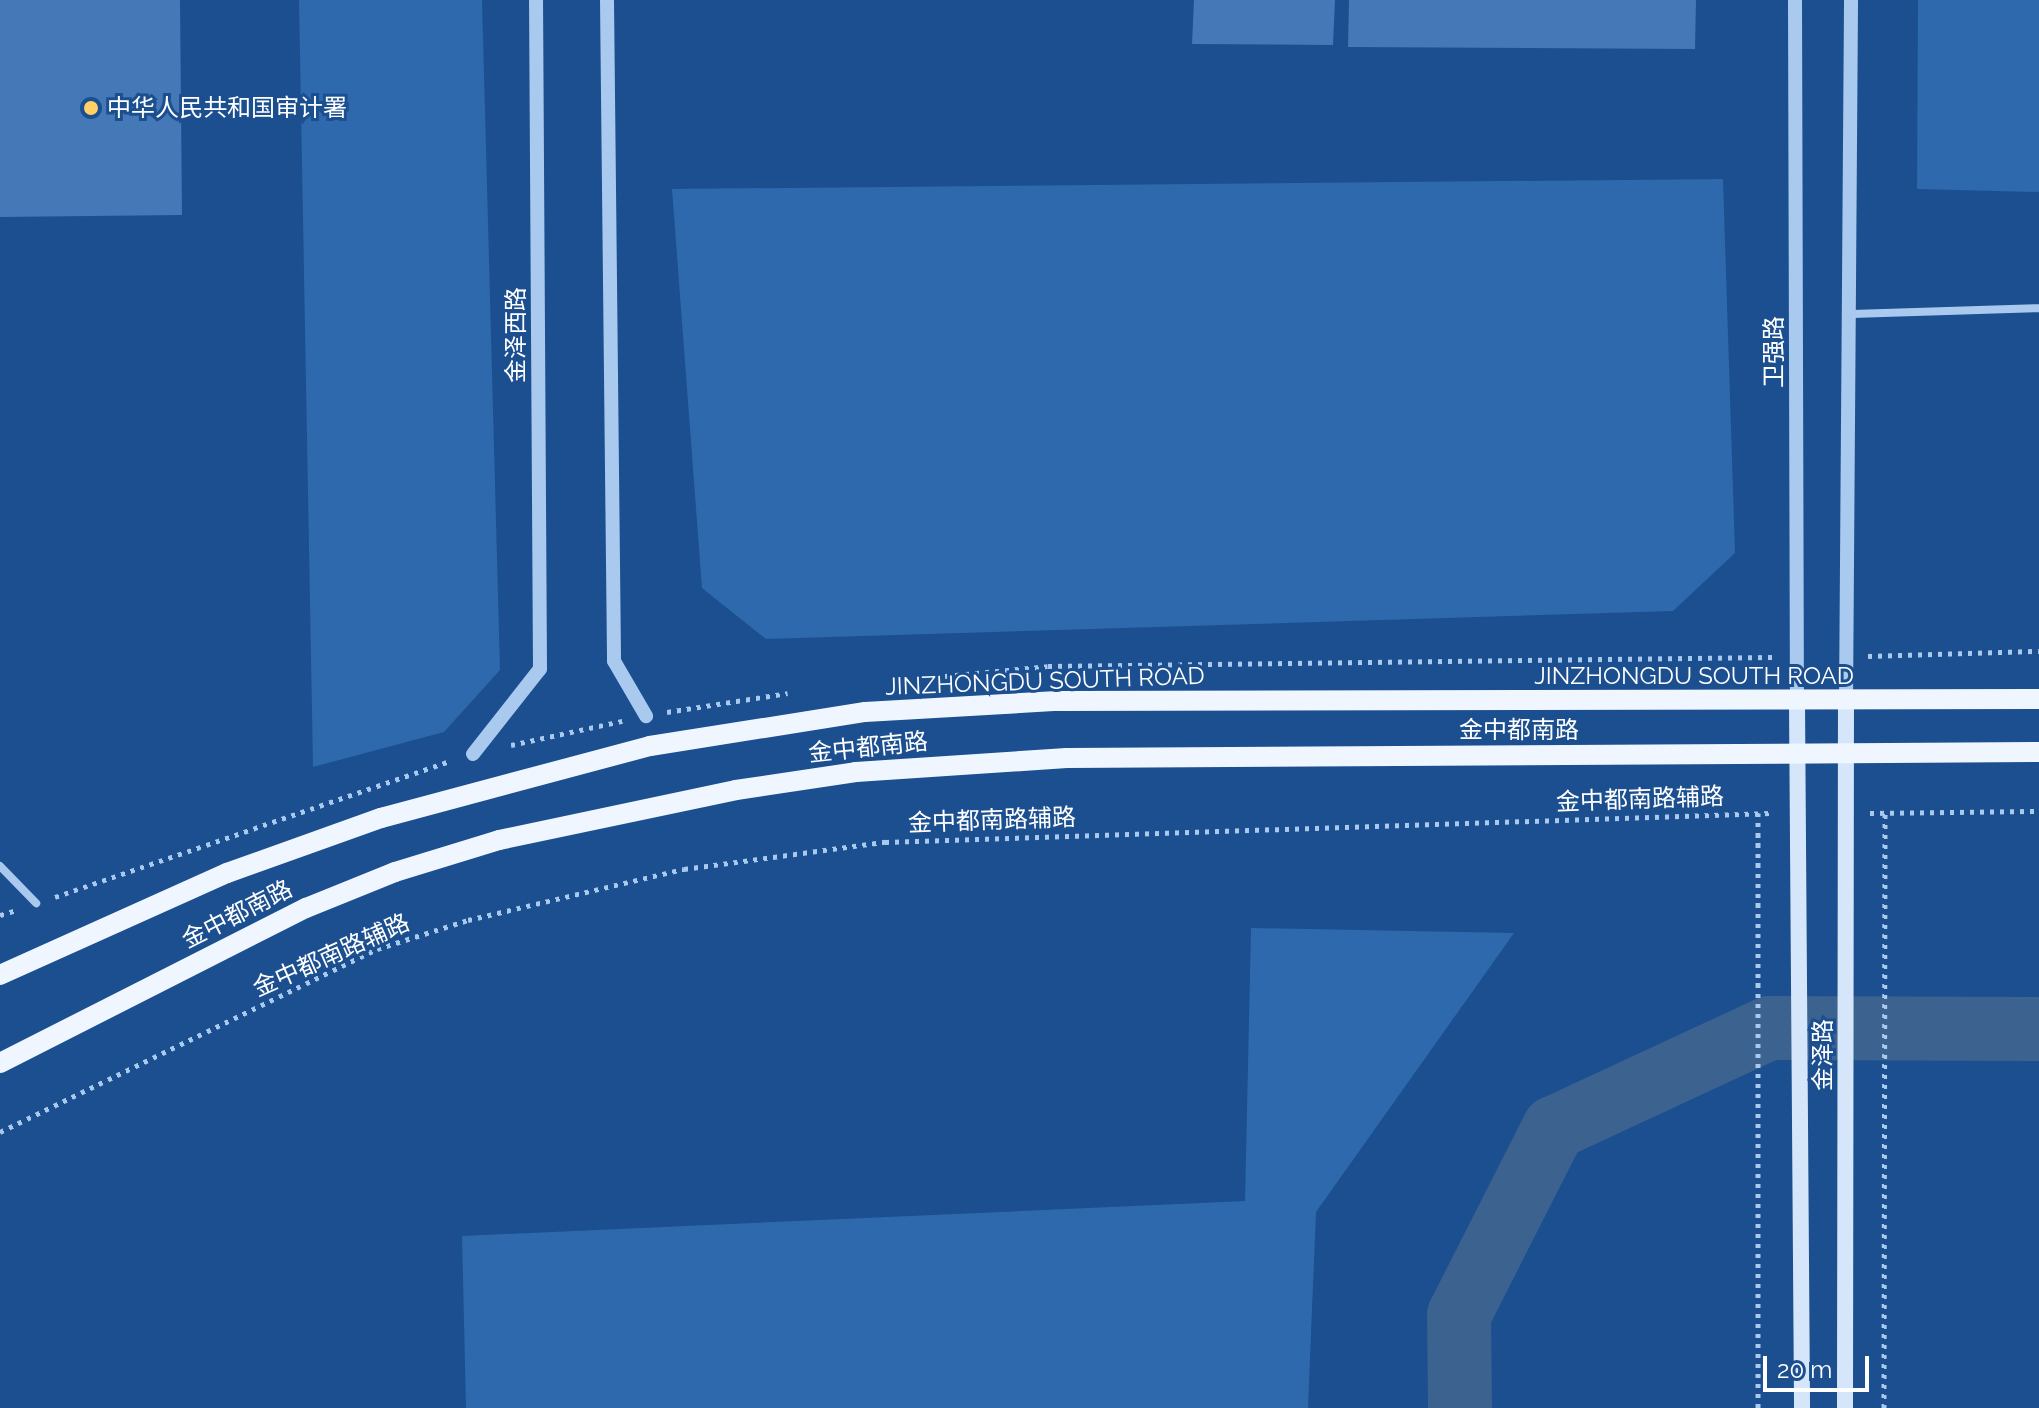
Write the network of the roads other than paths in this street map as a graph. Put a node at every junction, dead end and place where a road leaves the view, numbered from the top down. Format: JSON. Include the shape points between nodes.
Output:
{"nodes":[{"id":1,"x":536,"y":0,"type":"edge"},
{"id":2,"x":607,"y":0,"type":"edge"},
{"id":3,"x":1795,"y":0,"type":"edge"},
{"id":4,"x":1851,"y":0,"type":"edge"},
{"id":5,"x":2039,"y":308,"type":"edge"},
{"id":6,"x":1852,"y":314,"type":"junction"},
{"id":7,"x":2039,"y":699,"type":"edge"},
{"id":8,"x":1797,"y":703,"type":"junction"},
{"id":9,"x":1846,"y":703,"type":"junction"},
{"id":10,"x":646,"y":716,"type":"dead end"},
{"id":11,"x":2039,"y":752,"type":"edge"},
{"id":12,"x":473,"y":754,"type":"dead end"},
{"id":13,"x":1797,"y":755,"type":"junction"},
{"id":14,"x":1845,"y":755,"type":"junction"},
{"id":15,"x":0,"y":866,"type":"edge"},
{"id":16,"x":36,"y":903,"type":"dead end"},
{"id":17,"x":0,"y":975,"type":"edge"},
{"id":18,"x":0,"y":1063,"type":"edge"},
{"id":19,"x":1802,"y":1408,"type":"edge"},
{"id":20,"x":1845,"y":1408,"type":"edge"}],
"edges":[{"from":1,"to":12,"type":"street","name":"金泽西路","via":[[540,669]]},
{"from":2,"to":10,"type":"street","via":[[614,661]]},
{"from":3,"to":8,"type":"street","name":"卫强路"},
{"from":4,"to":6,"type":"street"},
{"from":5,"to":6,"type":"street"},
{"from":6,"to":9,"type":"street"},
{"from":7,"to":9,"type":"main road","name":"JINZHONGDU SOUTH ROAD"},
{"from":8,"to":9,"type":"main road","name":"JINZHONGDU SOUTH ROAD"},
{"from":8,"to":13,"type":"main road","name":"金泽路"},
{"from":8,"to":17,"type":"main road","name":"JINZHONGDU SOUTH ROAD","via":[[1058,701],[865,712],[650,746],[381,818],[227,873]]},
{"from":9,"to":14,"type":"main road","name":"金泽路"},
{"from":11,"to":14,"type":"main road"},
{"from":13,"to":14,"type":"main road"},
{"from":13,"to":18,"type":"main road","name":"金中都南路","via":[[1067,758],[856,772],[736,790],[499,840],[395,872],[306,908]]},
{"from":13,"to":19,"type":"main road","name":"金泽路"},
{"from":14,"to":20,"type":"main road","name":"金泽路"},
{"from":15,"to":16,"type":"street"}]}
